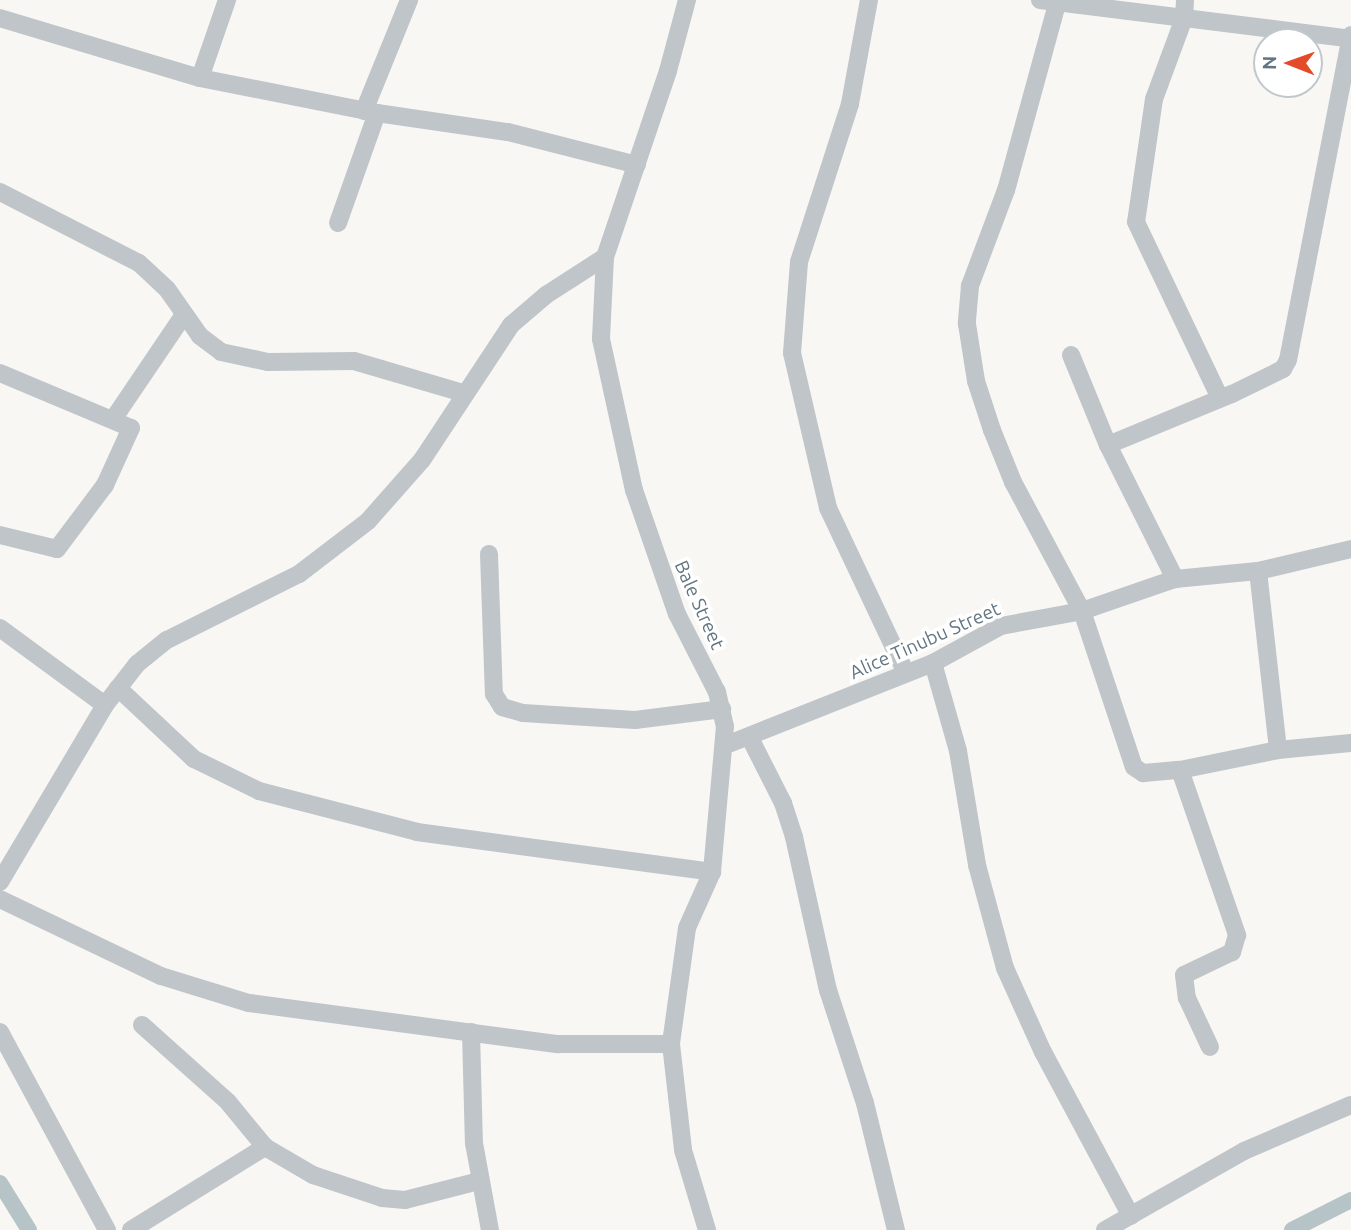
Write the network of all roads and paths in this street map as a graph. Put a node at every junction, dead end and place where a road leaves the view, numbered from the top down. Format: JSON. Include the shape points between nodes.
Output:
{"nodes":[{"id":1,"x":227,"y":0,"type":"edge"},
{"id":2,"x":409,"y":0,"type":"edge"},
{"id":3,"x":687,"y":0,"type":"edge"},
{"id":4,"x":869,"y":0,"type":"edge"},
{"id":5,"x":1049,"y":2,"type":"edge"},
{"id":6,"x":1184,"y":9,"type":"edge"},
{"id":7,"x":0,"y":18,"type":"edge"},
{"id":8,"x":1351,"y":38,"type":"edge"},
{"id":9,"x":200,"y":78,"type":"junction"},
{"id":10,"x":371,"y":112,"type":"junction"},
{"id":11,"x":637,"y":165,"type":"junction"},
{"id":12,"x":0,"y":192,"type":"edge"},
{"id":13,"x":338,"y":223,"type":"dead end"},
{"id":14,"x":605,"y":257,"type":"junction"},
{"id":15,"x":183,"y":316,"type":"junction"},
{"id":16,"x":1071,"y":355,"type":"dead end"},
{"id":17,"x":0,"y":373,"type":"edge"},
{"id":18,"x":463,"y":393,"type":"junction"},
{"id":19,"x":1220,"y":398,"type":"junction"},
{"id":20,"x":114,"y":418,"type":"junction"},
{"id":21,"x":1108,"y":445,"type":"junction"},
{"id":22,"x":0,"y":535,"type":"edge"},
{"id":23,"x":1351,"y":549,"type":"edge"},
{"id":24,"x":489,"y":554,"type":"dead end"},
{"id":25,"x":1258,"y":571,"type":"junction"},
{"id":26,"x":1175,"y":579,"type":"junction"},
{"id":27,"x":1082,"y":611,"type":"junction"},
{"id":28,"x":0,"y":628,"type":"edge"},
{"id":29,"x":933,"y":663,"type":"junction"},
{"id":30,"x":905,"y":671,"type":"junction"},
{"id":31,"x":118,"y":688,"type":"junction"},
{"id":32,"x":105,"y":705,"type":"junction"},
{"id":33,"x":722,"y":709,"type":"junction"},
{"id":34,"x":750,"y":738,"type":"junction"},
{"id":35,"x":726,"y":745,"type":"junction"},
{"id":36,"x":1350,"y":745,"type":"edge"},
{"id":37,"x":1278,"y":750,"type":"junction"},
{"id":38,"x":1180,"y":771,"type":"junction"},
{"id":39,"x":712,"y":873,"type":"junction"},
{"id":40,"x":0,"y":882,"type":"edge"},
{"id":41,"x":0,"y":900,"type":"edge"},
{"id":42,"x":142,"y":1025,"type":"dead end"},
{"id":43,"x":0,"y":1032,"type":"edge"},
{"id":44,"x":471,"y":1032,"type":"junction"},
{"id":45,"x":671,"y":1044,"type":"junction"},
{"id":46,"x":1210,"y":1047,"type":"dead end"},
{"id":47,"x":1351,"y":1105,"type":"edge"},
{"id":48,"x":265,"y":1147,"type":"junction"},
{"id":49,"x":479,"y":1181,"type":"junction"},
{"id":50,"x":1131,"y":1216,"type":"junction"},
{"id":51,"x":107,"y":1230,"type":"edge"},
{"id":52,"x":131,"y":1230,"type":"edge"},
{"id":53,"x":490,"y":1230,"type":"edge"},
{"id":54,"x":708,"y":1230,"type":"edge"},
{"id":55,"x":896,"y":1230,"type":"edge"},
{"id":56,"x":1105,"y":1230,"type":"edge"}],
"edges":[{"from":1,"to":9,"type":"street"},
{"from":2,"to":10,"type":"street"},
{"from":3,"to":11,"type":"street","name":"Bale Street"},
{"from":4,"to":30,"type":"street","via":[[850,104],[799,262],[792,353],[828,509]]},
{"from":5,"to":6,"type":"street"},
{"from":5,"to":27,"type":"street","via":[[1006,190],[970,286],[967,324],[976,381],[992,430],[1013,482]]},
{"from":6,"to":8,"type":"street"},
{"from":6,"to":19,"type":"street","via":[[1154,100],[1136,222]]},
{"from":7,"to":9,"type":"street"},
{"from":8,"to":19,"type":"street","via":[[1288,360],[1283,369]]},
{"from":9,"to":10,"type":"street"},
{"from":10,"to":11,"type":"street","via":[[509,132]]},
{"from":10,"to":13,"type":"street"},
{"from":11,"to":14,"type":"street","name":"Bale Street"},
{"from":12,"to":15,"type":"street","via":[[139,263],[167,289]]},
{"from":14,"to":18,"type":"street","via":[[545,295],[510,325]]},
{"from":14,"to":33,"type":"street","name":"Bale Street","via":[[601,339],[619,437],[661,570]]},
{"from":15,"to":18,"type":"street","via":[[200,336],[241,359],[354,361]]},
{"from":15,"to":20,"type":"street"},
{"from":16,"to":21,"type":"street"},
{"from":17,"to":20,"type":"street"},
{"from":18,"to":31,"type":"street","via":[[422,460],[368,521],[299,574],[167,640],[137,664]]},
{"from":19,"to":21,"type":"street"},
{"from":20,"to":22,"type":"street","via":[[129,424],[130,432],[105,485],[57,549]]},
{"from":21,"to":26,"type":"street"},
{"from":23,"to":25,"type":"street","name":"Alice Tinubu Street"},
{"from":24,"to":33,"type":"street","via":[[494,694],[502,707],[523,713],[635,720]]},
{"from":25,"to":26,"type":"street","name":"Alice Tinubu Street"},
{"from":25,"to":37,"type":"street"},
{"from":26,"to":27,"type":"street","name":"Alice Tinubu Street"},
{"from":27,"to":29,"type":"street","name":"Alice Tinubu Street","via":[[1001,626]]},
{"from":27,"to":38,"type":"street","via":[[1129,760],[1143,773]]},
{"from":28,"to":32,"type":"street"},
{"from":29,"to":30,"type":"street","name":"Alice Tinubu Street"},
{"from":29,"to":50,"type":"street","via":[[958,751],[977,865],[1005,968],[1043,1052]]},
{"from":30,"to":34,"type":"street","name":"Alice Tinubu Street"},
{"from":31,"to":32,"type":"street"},
{"from":31,"to":39,"type":"street","via":[[194,759],[259,791],[417,832]]},
{"from":32,"to":40,"type":"street"},
{"from":33,"to":35,"type":"street","name":"Bale Street"},
{"from":34,"to":35,"type":"street","name":"Alice Tinubu Street"},
{"from":34,"to":55,"type":"street","via":[[783,803],[794,837],[828,990],[865,1103]]},
{"from":35,"to":39,"type":"street","name":"Bale Street"},
{"from":36,"to":37,"type":"street"},
{"from":37,"to":38,"type":"street"},
{"from":38,"to":46,"type":"street","via":[[1237,935],[1233,952],[1184,975],[1187,998]]},
{"from":39,"to":45,"type":"street","name":"Bale Street","via":[[687,928]]},
{"from":41,"to":44,"type":"street","via":[[100,950],[202,990],[336,1017]]},
{"from":42,"to":48,"type":"street","via":[[228,1102]]},
{"from":43,"to":51,"type":"street"},
{"from":44,"to":45,"type":"street","via":[[558,1044]]},
{"from":44,"to":49,"type":"street"},
{"from":45,"to":54,"type":"street","name":"Bale Street","via":[[683,1150]]},
{"from":47,"to":50,"type":"street","via":[[1244,1151]]},
{"from":48,"to":49,"type":"street","via":[[313,1175],[382,1198],[405,1200]]},
{"from":48,"to":52,"type":"street"},
{"from":49,"to":53,"type":"street"},
{"from":50,"to":56,"type":"street"}]}
